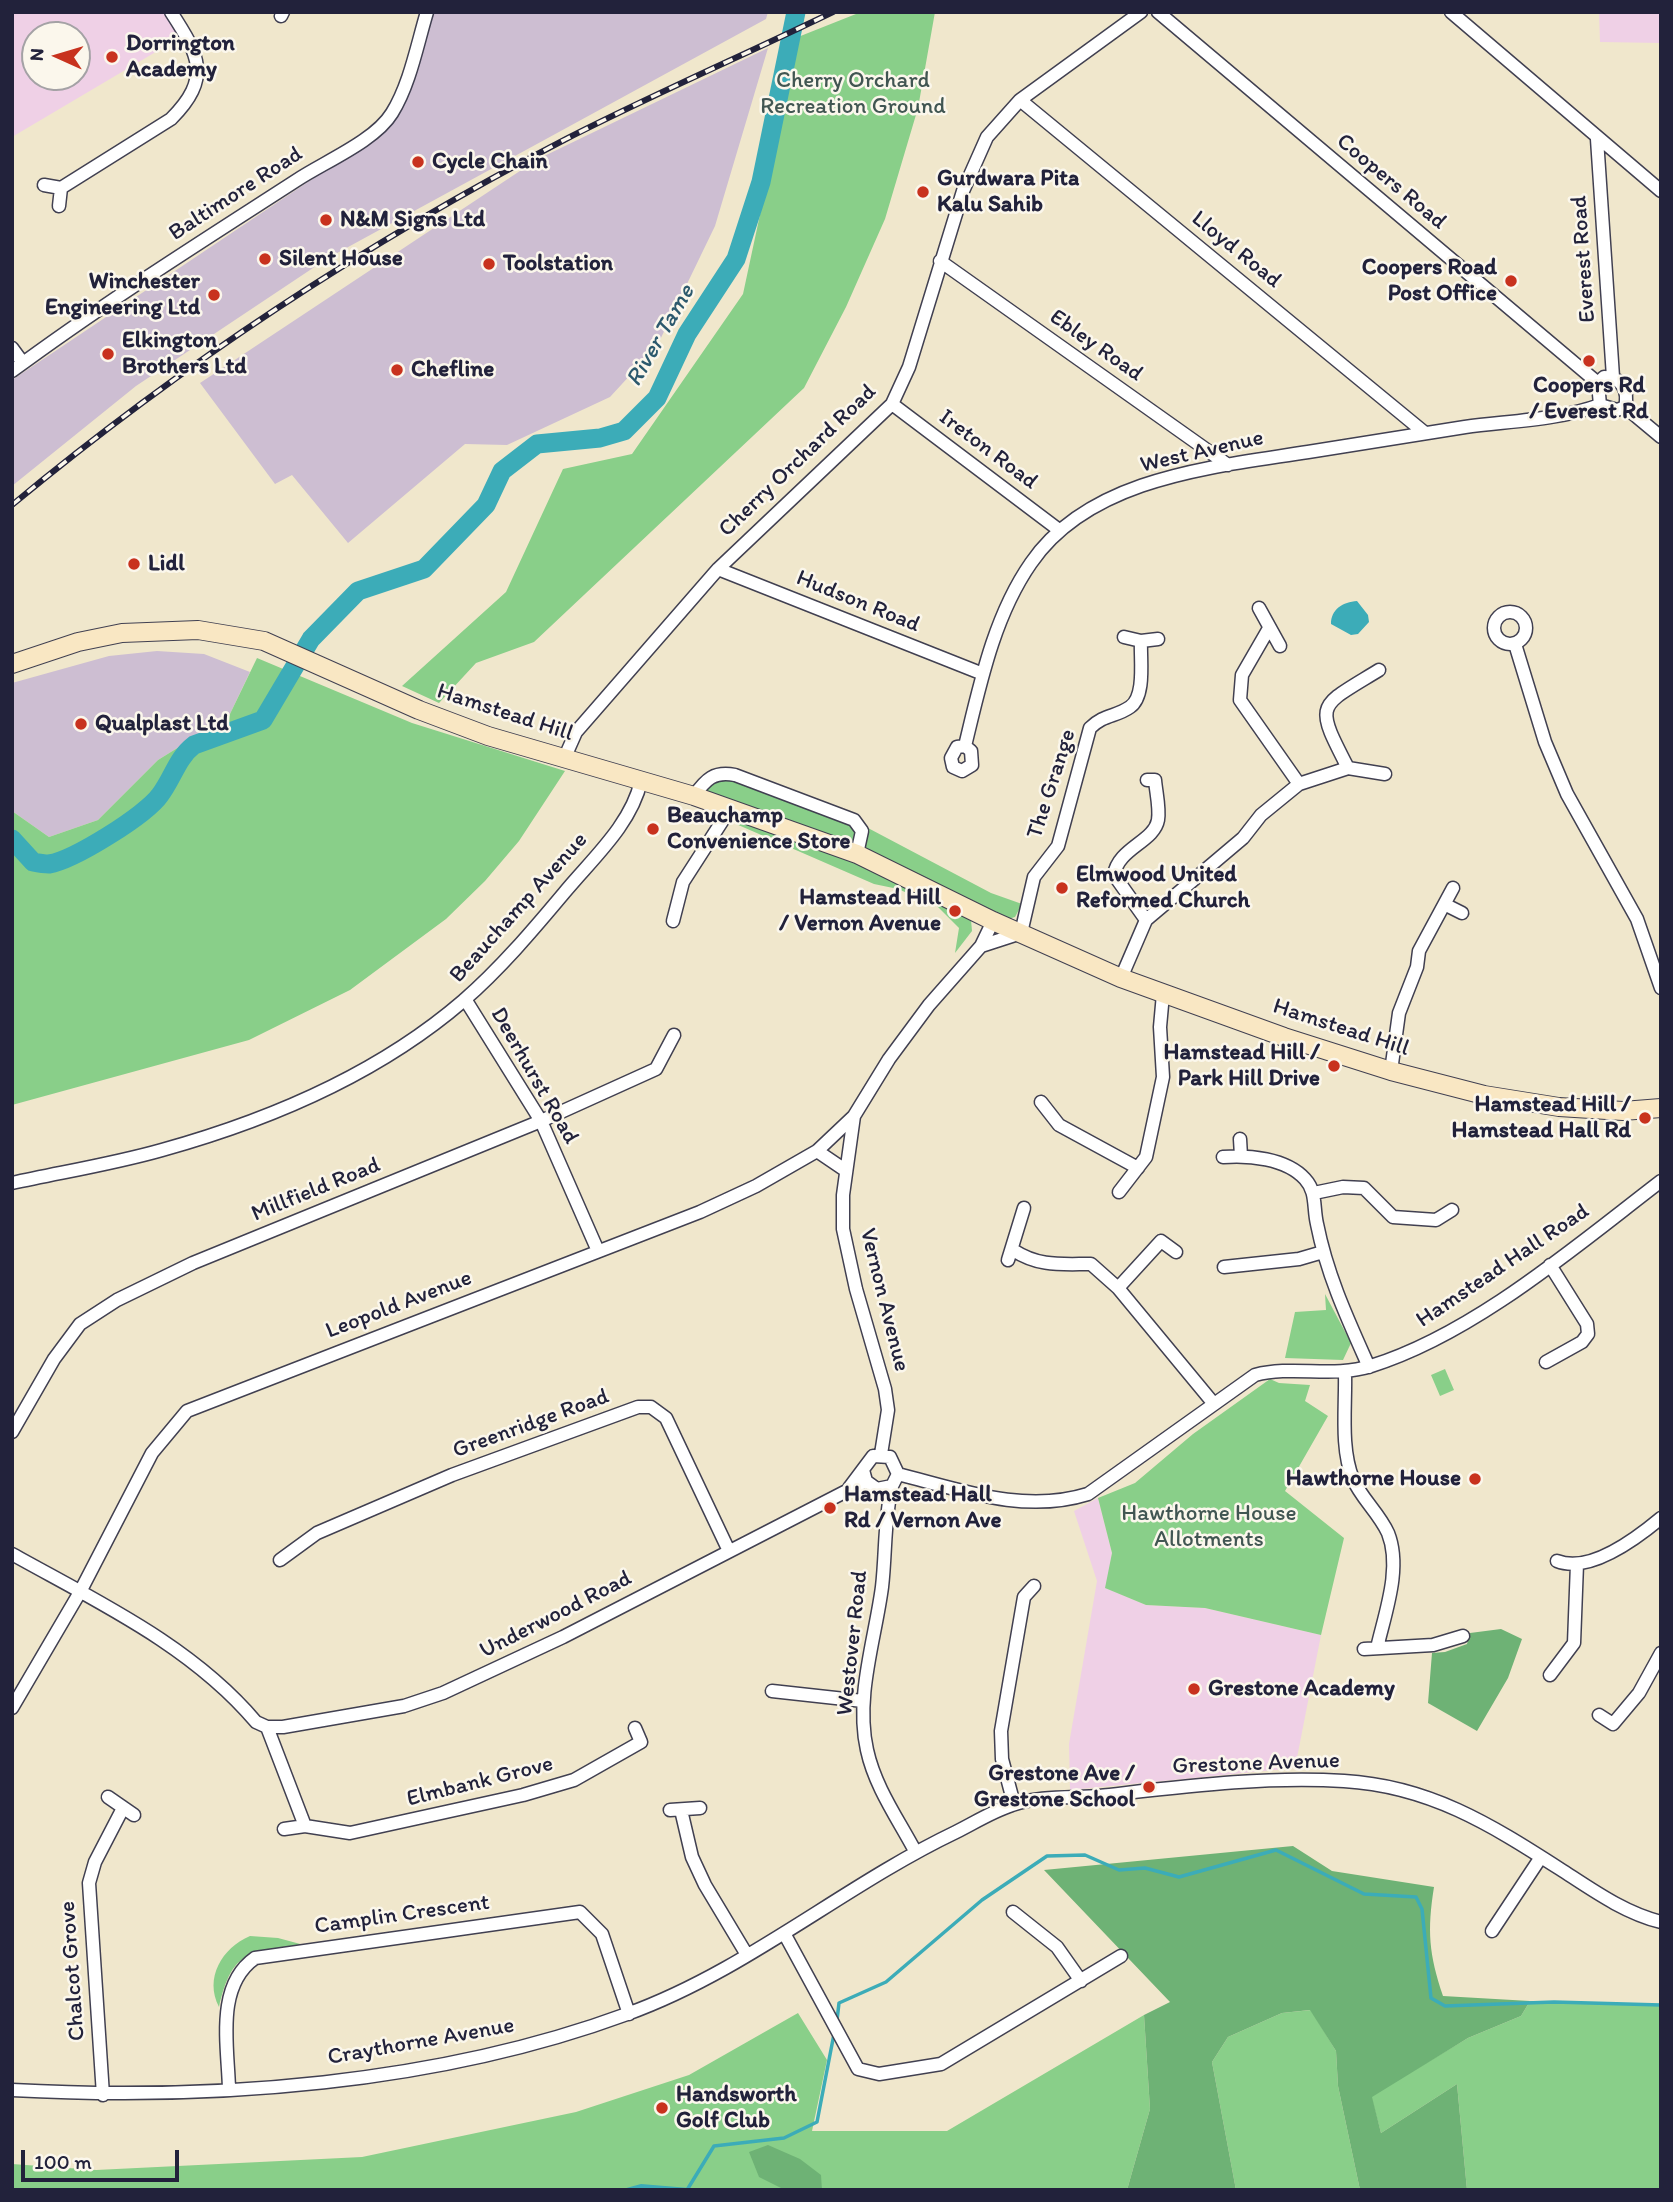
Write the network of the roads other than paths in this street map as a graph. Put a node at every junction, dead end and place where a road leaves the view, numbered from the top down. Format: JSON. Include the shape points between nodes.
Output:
{"nodes":[{"id":1,"x":170,"y":12,"type":"edge"},
{"id":2,"x":428,"y":12,"type":"edge"},
{"id":3,"x":1141,"y":12,"type":"edge"},
{"id":4,"x":1158,"y":12,"type":"edge"},
{"id":5,"x":1451,"y":12,"type":"edge"},
{"id":6,"x":1020,"y":100,"type":"junction"},
{"id":7,"x":1597,"y":139,"type":"junction"},
{"id":8,"x":44,"y":185,"type":"dead end"},
{"id":9,"x":61,"y":188,"type":"junction"},
{"id":10,"x":1661,"y":191,"type":"edge"},
{"id":11,"x":59,"y":206,"type":"dead end"},
{"id":12,"x":940,"y":261,"type":"junction"},
{"id":13,"x":12,"y":348,"type":"edge"},
{"id":14,"x":18,"y":367,"type":"edge"},
{"id":15,"x":1613,"y":377,"type":"junction"},
{"id":16,"x":1598,"y":383,"type":"junction"},
{"id":17,"x":892,"y":404,"type":"junction"},
{"id":18,"x":1600,"y":405,"type":"junction"},
{"id":19,"x":1625,"y":407,"type":"junction"},
{"id":20,"x":1425,"y":433,"type":"junction"},
{"id":21,"x":1661,"y":436,"type":"edge"},
{"id":22,"x":1228,"y":465,"type":"junction"},
{"id":23,"x":1059,"y":530,"type":"junction"},
{"id":24,"x":718,"y":569,"type":"junction"},
{"id":25,"x":1259,"y":608,"type":"dead end"},
{"id":26,"x":1268,"y":629,"type":"junction"},
{"id":27,"x":1124,"y":637,"type":"dead end"},
{"id":28,"x":1158,"y":639,"type":"dead end"},
{"id":29,"x":1141,"y":641,"type":"junction"},
{"id":30,"x":1514,"y":644,"type":"dead end"},
{"id":31,"x":1280,"y":646,"type":"dead end"},
{"id":32,"x":12,"y":664,"type":"edge"},
{"id":33,"x":1378,"y":670,"type":"dead end"},
{"id":34,"x":983,"y":674,"type":"junction"},
{"id":35,"x":965,"y":746,"type":"dead end"},
{"id":36,"x":564,"y":759,"type":"junction"},
{"id":37,"x":1348,"y":768,"type":"junction"},
{"id":38,"x":1385,"y":774,"type":"dead end"},
{"id":39,"x":1147,"y":780,"type":"dead end"},
{"id":40,"x":640,"y":781,"type":"junction"},
{"id":41,"x":1299,"y":784,"type":"junction"},
{"id":42,"x":694,"y":796,"type":"junction"},
{"id":43,"x":730,"y":809,"type":"junction"},
{"id":44,"x":857,"y":853,"type":"junction"},
{"id":45,"x":1453,"y":888,"type":"dead end"},
{"id":46,"x":1446,"y":905,"type":"junction"},
{"id":47,"x":1462,"y":913,"type":"dead end"},
{"id":48,"x":1146,"y":920,"type":"junction"},
{"id":49,"x":673,"y":921,"type":"dead end"},
{"id":50,"x":993,"y":921,"type":"junction"},
{"id":51,"x":1021,"y":933,"type":"junction"},
{"id":52,"x":981,"y":946,"type":"junction"},
{"id":53,"x":1121,"y":978,"type":"junction"},
{"id":54,"x":1661,"y":988,"type":"edge"},
{"id":55,"x":1163,"y":994,"type":"junction"},
{"id":56,"x":465,"y":999,"type":"junction"},
{"id":57,"x":674,"y":1035,"type":"dead end"},
{"id":58,"x":1391,"y":1071,"type":"junction"},
{"id":59,"x":1041,"y":1102,"type":"dead end"},
{"id":60,"x":1661,"y":1108,"type":"edge"},
{"id":61,"x":854,"y":1116,"type":"junction"},
{"id":62,"x":541,"y":1121,"type":"junction"},
{"id":63,"x":1240,"y":1139,"type":"dead end"},
{"id":64,"x":817,"y":1151,"type":"junction"},
{"id":65,"x":1241,"y":1156,"type":"junction"},
{"id":66,"x":1223,"y":1157,"type":"dead end"},
{"id":67,"x":1138,"y":1168,"type":"junction"},
{"id":68,"x":845,"y":1170,"type":"junction"},
{"id":69,"x":1661,"y":1181,"type":"edge"},
{"id":70,"x":12,"y":1183,"type":"edge"},
{"id":71,"x":1119,"y":1192,"type":"dead end"},
{"id":72,"x":1314,"y":1193,"type":"junction"},
{"id":73,"x":1024,"y":1208,"type":"dead end"},
{"id":74,"x":1452,"y":1210,"type":"dead end"},
{"id":75,"x":598,"y":1251,"type":"junction"},
{"id":76,"x":1176,"y":1252,"type":"dead end"},
{"id":77,"x":1323,"y":1252,"type":"junction"},
{"id":78,"x":1550,"y":1265,"type":"junction"},
{"id":79,"x":1232,"y":1269,"type":"dead end"},
{"id":80,"x":1118,"y":1288,"type":"junction"},
{"id":81,"x":1546,"y":1362,"type":"dead end"},
{"id":82,"x":1369,"y":1367,"type":"junction"},
{"id":83,"x":1345,"y":1372,"type":"junction"},
{"id":84,"x":1214,"y":1404,"type":"junction"},
{"id":85,"x":12,"y":1432,"type":"edge"},
{"id":86,"x":881,"y":1454,"type":"junction"},
{"id":87,"x":867,"y":1479,"type":"junction"},
{"id":88,"x":895,"y":1480,"type":"junction"},
{"id":89,"x":886,"y":1512,"type":"junction"},
{"id":90,"x":1661,"y":1518,"type":"edge"},
{"id":91,"x":729,"y":1551,"type":"junction"},
{"id":92,"x":12,"y":1554,"type":"edge"},
{"id":93,"x":280,"y":1559,"type":"dead end"},
{"id":94,"x":1557,"y":1561,"type":"dead end"},
{"id":95,"x":1577,"y":1564,"type":"junction"},
{"id":96,"x":1034,"y":1587,"type":"dead end"},
{"id":97,"x":80,"y":1591,"type":"junction"},
{"id":98,"x":1463,"y":1636,"type":"dead end"},
{"id":99,"x":1661,"y":1653,"type":"edge"},
{"id":100,"x":1550,"y":1675,"type":"dead end"},
{"id":101,"x":772,"y":1691,"type":"dead end"},
{"id":102,"x":863,"y":1701,"type":"junction"},
{"id":103,"x":12,"y":1708,"type":"edge"},
{"id":104,"x":1600,"y":1715,"type":"dead end"},
{"id":105,"x":267,"y":1727,"type":"junction"},
{"id":106,"x":635,"y":1727,"type":"dead end"},
{"id":107,"x":108,"y":1797,"type":"dead end"},
{"id":108,"x":1014,"y":1804,"type":"junction"},
{"id":109,"x":700,"y":1808,"type":"dead end"},
{"id":110,"x":306,"y":1826,"type":"junction"},
{"id":111,"x":284,"y":1829,"type":"dead end"},
{"id":112,"x":915,"y":1852,"type":"junction"},
{"id":113,"x":1541,"y":1857,"type":"junction"},
{"id":114,"x":1014,"y":1911,"type":"dead end"},
{"id":115,"x":1661,"y":1922,"type":"edge"},
{"id":116,"x":1492,"y":1931,"type":"dead end"},
{"id":117,"x":783,"y":1933,"type":"junction"},
{"id":118,"x":747,"y":1955,"type":"junction"},
{"id":119,"x":1121,"y":1956,"type":"dead end"},
{"id":120,"x":1081,"y":1981,"type":"junction"},
{"id":121,"x":629,"y":2014,"type":"junction"},
{"id":122,"x":229,"y":2089,"type":"junction"},
{"id":123,"x":12,"y":2090,"type":"edge"},
{"id":124,"x":103,"y":2095,"type":"junction"}],
"edges":[{"from":1,"to":9,"type":"street","via":[[198,59],[196,81],[186,104],[171,119]]},
{"from":2,"to":14,"type":"street","name":"Baltimore Road","via":[[392,114],[373,134],[172,261]]},
{"from":3,"to":6,"type":"street","name":"Cherry Orchard Road"},
{"from":4,"to":16,"type":"street","name":"Coopers Road"},
{"from":5,"to":7,"type":"street"},
{"from":6,"to":12,"type":"street","name":"Cherry Orchard Road","via":[[987,137],[962,191]]},
{"from":6,"to":20,"type":"street","name":"Lloyd Road"},
{"from":7,"to":10,"type":"street"},
{"from":7,"to":15,"type":"street","name":"Everest Road"},
{"from":8,"to":9,"type":"street"},
{"from":9,"to":11,"type":"street"},
{"from":12,"to":17,"type":"street","name":"Cherry Orchard Road","via":[[909,367]]},
{"from":12,"to":22,"type":"street","name":"Ebley Road"},
{"from":13,"to":14,"type":"street"},
{"from":15,"to":16,"type":"street"},
{"from":15,"to":19,"type":"street","via":[[1626,390]]},
{"from":16,"to":18,"type":"street"},
{"from":17,"to":23,"type":"street","name":"Ireton Road"},
{"from":17,"to":24,"type":"street","name":"Cherry Orchard Road"},
{"from":18,"to":19,"type":"street","via":[[1617,410]]},
{"from":18,"to":20,"type":"street","name":"West Avenue"},
{"from":19,"to":21,"type":"street"},
{"from":20,"to":22,"type":"street","name":"West Avenue"},
{"from":22,"to":23,"type":"street","name":"West Avenue","via":[[1146,485],[1093,507]]},
{"from":23,"to":34,"type":"street","name":"West Avenue","via":[[1031,562],[1006,608]]},
{"from":24,"to":34,"type":"street","name":"Hudson Road"},
{"from":24,"to":36,"type":"street","name":"Cherry Orchard Road","via":[[576,732]]},
{"from":25,"to":26,"type":"street"},
{"from":26,"to":31,"type":"street"},
{"from":26,"to":41,"type":"street","via":[[1242,675],[1240,700]]},
{"from":27,"to":29,"type":"street"},
{"from":28,"to":29,"type":"street"},
{"from":29,"to":51,"type":"street","name":"The Grange","via":[[1139,695],[1130,707],[1101,717],[1090,728],[1058,846],[1034,877]]},
{"from":30,"to":54,"type":"street","via":[[1567,794],[1637,919]]},
{"from":32,"to":36,"type":"main road","name":"Hamstead Hill","via":[[122,633],[160,629],[227,633],[284,648],[419,710]]},
{"from":33,"to":37,"type":"street","via":[[1326,708],[1325,724]]},
{"from":34,"to":35,"type":"street","name":"West Avenue"},
{"from":36,"to":40,"type":"main road","name":"Hamstead Hill"},
{"from":37,"to":38,"type":"street"},
{"from":37,"to":41,"type":"street"},
{"from":39,"to":48,"type":"street","via":[[1155,780],[1159,817],[1155,828],[1115,864],[1114,875]]},
{"from":40,"to":42,"type":"main road","name":"Hamstead Hill"},
{"from":40,"to":56,"type":"street","name":"Beauchamp Avenue","via":[[636,800],[622,824],[538,925]]},
{"from":41,"to":48,"type":"street"},
{"from":42,"to":43,"type":"main road","name":"Hamstead Hill"},
{"from":42,"to":44,"type":"street","via":[[711,776],[735,775],[854,820],[862,831]]},
{"from":43,"to":44,"type":"main road","name":"Hamstead Hill"},
{"from":43,"to":49,"type":"street","via":[[683,882]]},
{"from":44,"to":50,"type":"main road","name":"Hamstead Hill"},
{"from":45,"to":46,"type":"street"},
{"from":46,"to":47,"type":"street"},
{"from":46,"to":58,"type":"street","via":[[1419,951],[1418,967],[1399,1013]]},
{"from":48,"to":53,"type":"street"},
{"from":50,"to":51,"type":"main road","name":"Hamstead Hill"},
{"from":50,"to":52,"type":"street","name":"Vernon Avenue"},
{"from":51,"to":52,"type":"street"},
{"from":51,"to":53,"type":"main road","name":"Hamstead Hill"},
{"from":52,"to":61,"type":"street","name":"Vernon Avenue","via":[[929,1005]]},
{"from":53,"to":55,"type":"main road","name":"Hamstead Hill"},
{"from":55,"to":58,"type":"main road","name":"Hamstead Hill"},
{"from":55,"to":67,"type":"street","via":[[1163,1077],[1146,1157]]},
{"from":56,"to":62,"type":"street","name":"Deerhurst Road"},
{"from":56,"to":70,"type":"street","name":"Beauchamp Avenue","via":[[404,1044],[287,1109],[162,1151]]},
{"from":57,"to":62,"type":"street","name":"Millfield Road","via":[[656,1069]]},
{"from":58,"to":60,"type":"main road","name":"Hamstead Hill","via":[[1485,1096],[1559,1107]]},
{"from":59,"to":67,"type":"street","via":[[1059,1125]]},
{"from":61,"to":64,"type":"street","name":"Leopold Avenue"},
{"from":61,"to":68,"type":"street","name":"Vernon Avenue"},
{"from":62,"to":75,"type":"street","name":"Deerhurst Road"},
{"from":62,"to":85,"type":"street","name":"Millfield Road","via":[[192,1263],[117,1300],[80,1324]]},
{"from":63,"to":65,"type":"street"},
{"from":64,"to":68,"type":"street"},
{"from":64,"to":75,"type":"street","name":"Leopold Avenue","via":[[700,1212]]},
{"from":65,"to":66,"type":"street"},
{"from":65,"to":72,"type":"street","via":[[1290,1167]]},
{"from":67,"to":71,"type":"street"},
{"from":68,"to":86,"type":"street","name":"Vernon Avenue","via":[[843,1229],[888,1410]]},
{"from":69,"to":78,"type":"street","name":"Hamstead Hall Road"},
{"from":72,"to":74,"type":"street","via":[[1364,1188],[1393,1217],[1436,1220]]},
{"from":72,"to":77,"type":"street"},
{"from":73,"to":80,"type":"street","via":[[1010,1255],[1055,1266],[1091,1264]]},
{"from":75,"to":97,"type":"street","name":"Leopold Avenue","via":[[187,1411],[152,1453]]},
{"from":76,"to":80,"type":"street","via":[[1161,1241]]},
{"from":77,"to":79,"type":"street"},
{"from":77,"to":82,"type":"street"},
{"from":78,"to":81,"type":"street","via":[[1587,1324],[1588,1334],[1583,1342]]},
{"from":78,"to":82,"type":"street","name":"Hamstead Hall Road","via":[[1451,1331]]},
{"from":80,"to":84,"type":"street"},
{"from":82,"to":83,"type":"street","name":"Hamstead Hall Road"},
{"from":83,"to":84,"type":"street","name":"Hamstead Hall Road","via":[[1271,1371],[1255,1375]]},
{"from":83,"to":98,"type":"street","via":[[1353,1479],[1378,1515],[1392,1551],[1389,1597],[1371,1648],[1433,1646]]},
{"from":84,"to":88,"type":"street","name":"Hamstead Hall Road","via":[[1088,1494],[1070,1500],[1026,1504]]},
{"from":86,"to":87,"type":"street","via":[[868,1460]]},
{"from":86,"to":88,"type":"street","via":[[895,1461]]},
{"from":87,"to":88,"type":"street","via":[[883,1490]]},
{"from":87,"to":89,"type":"street"},
{"from":87,"to":91,"type":"street","name":"Underwood Road"},
{"from":88,"to":89,"type":"street","name":"Westover Road"},
{"from":89,"to":102,"type":"street","name":"Westover Road","via":[[882,1583]]},
{"from":90,"to":95,"type":"street","via":[[1625,1547]]},
{"from":91,"to":93,"type":"street","name":"Greenridge Road","via":[[666,1418],[651,1407],[638,1407],[452,1475],[317,1533]]},
{"from":91,"to":105,"type":"street","name":"Underwood Road","via":[[443,1693],[404,1706],[308,1725]]},
{"from":92,"to":97,"type":"street"},
{"from":94,"to":95,"type":"street"},
{"from":95,"to":100,"type":"street","via":[[1574,1643]]},
{"from":96,"to":108,"type":"street","via":[[1024,1597],[1001,1731]]},
{"from":97,"to":103,"type":"street","name":"Leopold Avenue"},
{"from":97,"to":105,"type":"street","via":[[206,1670],[256,1722]]},
{"from":99,"to":104,"type":"street","via":[[1639,1693],[1613,1724]]},
{"from":101,"to":102,"type":"street"},
{"from":102,"to":112,"type":"street","name":"Westover Road","via":[[867,1750],[875,1777]]},
{"from":105,"to":110,"type":"street"},
{"from":106,"to":110,"type":"street","name":"Elmbank Grove","via":[[641,1742],[574,1780],[350,1833]]},
{"from":107,"to":124,"type":"street","name":"Chalcot Grove","via":[[128,1812],[95,1862],[89,1883]]},
{"from":108,"to":112,"type":"street","name":"Grestone Avenue"},
{"from":108,"to":113,"type":"street","name":"Grestone Avenue","via":[[1220,1783],[1346,1781],[1394,1787],[1442,1801]]},
{"from":109,"to":118,"type":"street","via":[[675,1810],[705,1885]]},
{"from":110,"to":111,"type":"street","name":"Elmbank Grove"},
{"from":112,"to":117,"type":"street","name":"Craythorne Avenue"},
{"from":113,"to":115,"type":"street","name":"Grestone Avenue","via":[[1610,1900]]},
{"from":113,"to":116,"type":"street"},
{"from":114,"to":120,"type":"street","via":[[1057,1947]]},
{"from":117,"to":118,"type":"street","name":"Craythorne Avenue"},
{"from":117,"to":120,"type":"street","via":[[858,2069],[879,2074],[941,2064]]},
{"from":118,"to":121,"type":"street","name":"Craythorne Avenue","via":[[698,1984]]},
{"from":119,"to":120,"type":"street"},
{"from":121,"to":122,"type":"street","name":"Craythorne Avenue","via":[[477,2058]]},
{"from":121,"to":122,"type":"street","name":"Camplin Crescent","via":[[603,1934],[580,1912],[255,1958],[242,1967],[230,1989]]},
{"from":122,"to":124,"type":"street","name":"Craythorne Avenue"},
{"from":123,"to":124,"type":"street","name":"Craythorne Avenue"}]}
